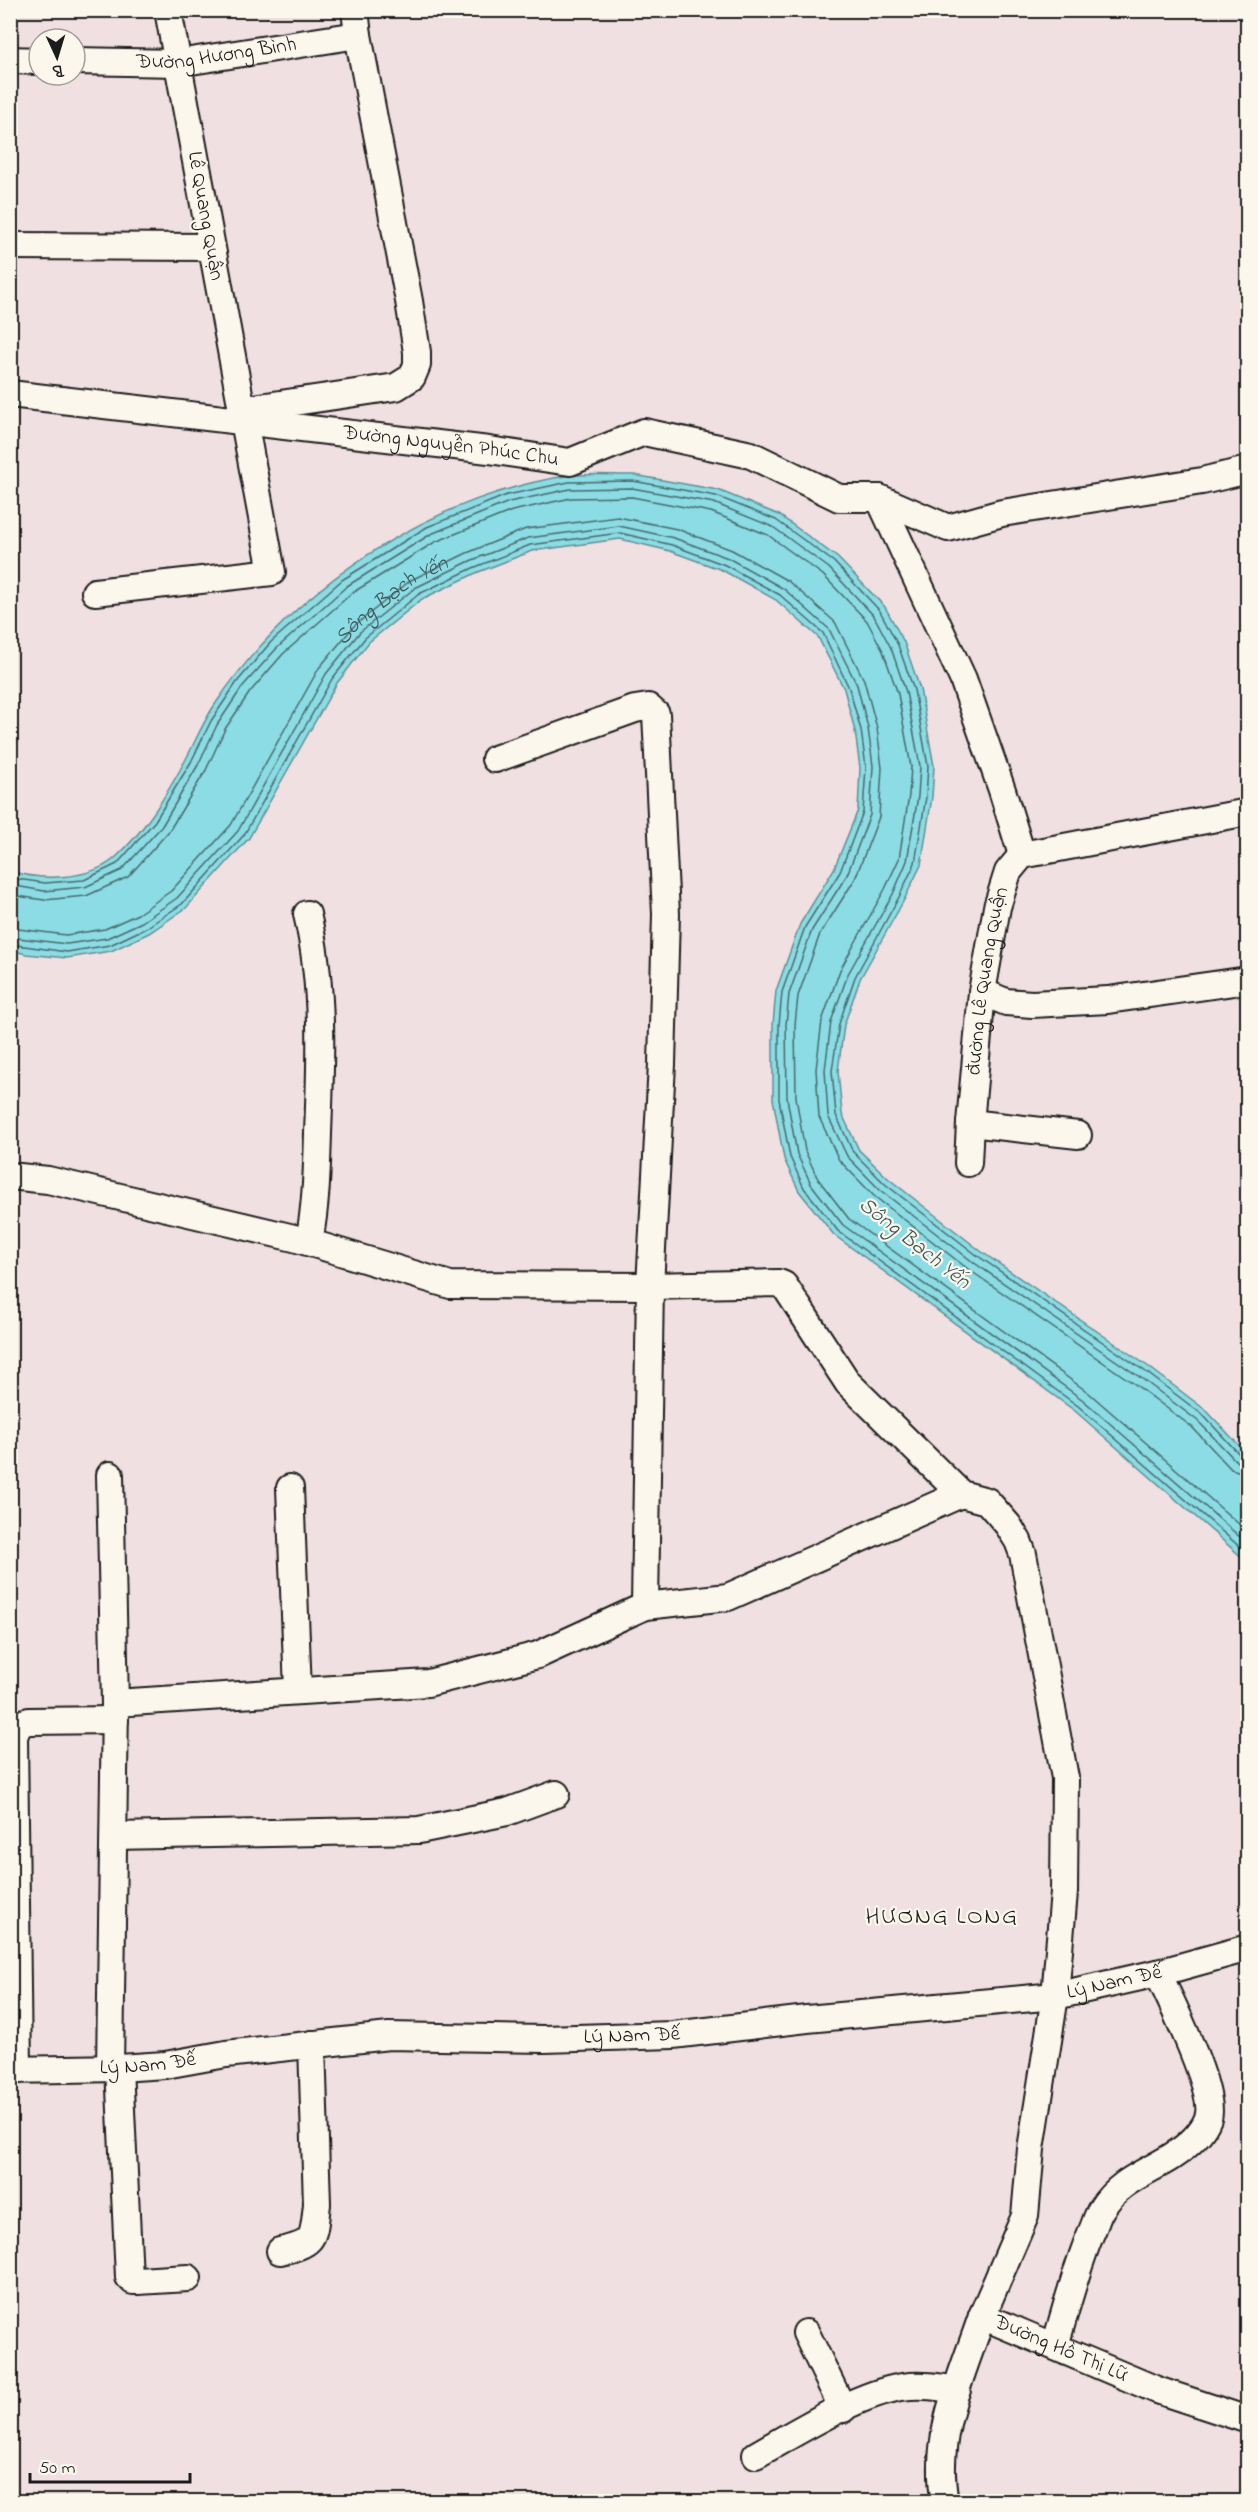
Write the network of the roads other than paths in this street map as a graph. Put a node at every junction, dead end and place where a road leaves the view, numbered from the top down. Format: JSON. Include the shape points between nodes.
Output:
{"nodes":[{"id":1,"x":168,"y":10,"type":"edge"},
{"id":2,"x":357,"y":23,"type":"edge"},
{"id":3,"x":10,"y":60,"type":"edge"},
{"id":4,"x":27,"y":61,"type":"edge"},
{"id":5,"x":87,"y":61,"type":"edge"},
{"id":6,"x":178,"y":63,"type":"junction"},
{"id":7,"x":10,"y":246,"type":"edge"},
{"id":8,"x":211,"y":247,"type":"junction"},
{"id":9,"x":10,"y":394,"type":"edge"},
{"id":10,"x":241,"y":415,"type":"junction"},
{"id":11,"x":1248,"y":470,"type":"edge"},
{"id":12,"x":879,"y":498,"type":"junction"},
{"id":13,"x":95,"y":592,"type":"dead end"},
{"id":14,"x":495,"y":759,"type":"dead end"},
{"id":15,"x":1248,"y":812,"type":"edge"},
{"id":16,"x":1022,"y":855,"type":"junction"},
{"id":17,"x":306,"y":914,"type":"dead end"},
{"id":18,"x":1248,"y":980,"type":"edge"},
{"id":19,"x":982,"y":992,"type":"junction"},
{"id":20,"x":970,"y":1123,"type":"junction"},
{"id":21,"x":1078,"y":1135,"type":"dead end"},
{"id":22,"x":968,"y":1163,"type":"dead end"},
{"id":23,"x":10,"y":1176,"type":"edge"},
{"id":24,"x":309,"y":1242,"type":"junction"},
{"id":25,"x":650,"y":1286,"type":"junction"},
{"id":26,"x":110,"y":1475,"type":"dead end"},
{"id":27,"x":290,"y":1488,"type":"dead end"},
{"id":28,"x":961,"y":1494,"type":"junction"},
{"id":29,"x":645,"y":1606,"type":"junction"},
{"id":30,"x":298,"y":1692,"type":"junction"},
{"id":31,"x":115,"y":1712,"type":"junction"},
{"id":32,"x":556,"y":1794,"type":"dead end"},
{"id":33,"x":114,"y":1836,"type":"junction"},
{"id":34,"x":1248,"y":1948,"type":"edge"},
{"id":35,"x":1158,"y":1973,"type":"junction"},
{"id":36,"x":1055,"y":1996,"type":"junction"},
{"id":37,"x":312,"y":2044,"type":"junction"},
{"id":38,"x":115,"y":2068,"type":"junction"},
{"id":39,"x":14,"y":2070,"type":"edge"},
{"id":40,"x":280,"y":2251,"type":"dead end"},
{"id":41,"x":188,"y":2278,"type":"dead end"},
{"id":42,"x":982,"y":2316,"type":"junction"},
{"id":43,"x":806,"y":2333,"type":"dead end"},
{"id":44,"x":1055,"y":2346,"type":"junction"},
{"id":45,"x":957,"y":2390,"type":"junction"},
{"id":46,"x":843,"y":2409,"type":"junction"},
{"id":47,"x":1248,"y":2420,"type":"edge"},
{"id":48,"x":756,"y":2455,"type":"dead end"},
{"id":49,"x":945,"y":2502,"type":"edge"}],
"edges":[{"from":1,"to":6,"type":"street","name":"Lê Quang Quận"},
{"from":2,"to":6,"type":"street","name":"Đường Hương Bình"},
{"from":2,"to":10,"type":"street","via":[[409,301],[417,365],[412,377],[396,387]]},
{"from":3,"to":4,"type":"street"},
{"from":5,"to":6,"type":"street","name":"Đường Hương Bình"},
{"from":6,"to":8,"type":"street","name":"Lê Quang Quận"},
{"from":7,"to":8,"type":"street"},
{"from":8,"to":10,"type":"street","name":"Lê Quang Quận"},
{"from":9,"to":10,"type":"street","name":"Đường Nguyễn Phúc Chu"},
{"from":10,"to":12,"type":"street","name":"Đường Nguyễn Phúc Chu","via":[[570,462],[644,432],[751,455],[839,498]]},
{"from":10,"to":13,"type":"street","name":"Lê Quang Quận","via":[[272,572]]},
{"from":11,"to":12,"type":"street","name":"Đường Nguyễn Phúc Chu","via":[[1002,513],[948,528]]},
{"from":12,"to":16,"type":"street","via":[[963,680]]},
{"from":14,"to":25,"type":"street","via":[[635,709],[648,707],[656,714],[666,914]]},
{"from":15,"to":16,"type":"street"},
{"from":16,"to":19,"type":"street","name":"đường Lê Quang Quận","via":[[1008,872],[997,907]]},
{"from":17,"to":24,"type":"street","via":[[315,962],[321,1035],[317,1189]]},
{"from":18,"to":19,"type":"street","via":[[1108,1000],[1042,1004],[1006,1002]]},
{"from":19,"to":20,"type":"street","name":"đường Lê Quang Quận"},
{"from":20,"to":21,"type":"street"},
{"from":20,"to":22,"type":"street","name":"đường Lê Quang Quận"},
{"from":23,"to":24,"type":"street","via":[[48,1180]]},
{"from":24,"to":25,"type":"street","via":[[450,1285]]},
{"from":25,"to":28,"type":"street","via":[[784,1285],[848,1383]]},
{"from":25,"to":29,"type":"street"},
{"from":26,"to":31,"type":"street"},
{"from":27,"to":30,"type":"street"},
{"from":28,"to":29,"type":"street","via":[[728,1597]]},
{"from":28,"to":36,"type":"street","name":"Đường Hồ Thị Lữ","via":[[987,1502],[1018,1541],[1036,1623],[1066,1790],[1064,1892]]},
{"from":29,"to":30,"type":"street","via":[[538,1655],[428,1683]]},
{"from":30,"to":31,"type":"street"},
{"from":31,"to":33,"type":"street"},
{"from":31,"to":39,"type":"street","via":[[29,1721],[16,1728]]},
{"from":32,"to":33,"type":"street","via":[[507,1812],[418,1830]]},
{"from":33,"to":38,"type":"street"},
{"from":34,"to":35,"type":"street","name":"Lý Nam Đế"},
{"from":35,"to":36,"type":"street","name":"Lý Nam Đế"},
{"from":35,"to":44,"type":"street","via":[[1200,2071],[1208,2099],[1208,2117],[1197,2136],[1171,2157],[1134,2176],[1102,2208]]},
{"from":36,"to":37,"type":"street","name":"Lý Nam Đế","via":[[673,2035],[556,2039],[389,2036]]},
{"from":36,"to":42,"type":"street","name":"Đường Hồ Thị Lữ","via":[[1031,2149],[1025,2216]]},
{"from":37,"to":38,"type":"street","name":"Lý Nam Đế","via":[[165,2065]]},
{"from":37,"to":40,"type":"street","via":[[317,2204],[314,2229],[309,2242]]},
{"from":38,"to":39,"type":"street","name":"Lý Nam Đế"},
{"from":38,"to":41,"type":"street","via":[[129,2277],[138,2282]]},
{"from":42,"to":44,"type":"street","name":"Đường Hồ Thị Lữ"},
{"from":42,"to":45,"type":"street"},
{"from":43,"to":46,"type":"street"},
{"from":44,"to":47,"type":"street","name":"Đường Hồ Thị Lữ","via":[[1156,2390]]},
{"from":45,"to":46,"type":"street","via":[[932,2385],[902,2387]]},
{"from":45,"to":49,"type":"street","via":[[942,2444]]},
{"from":46,"to":48,"type":"street"}]}
